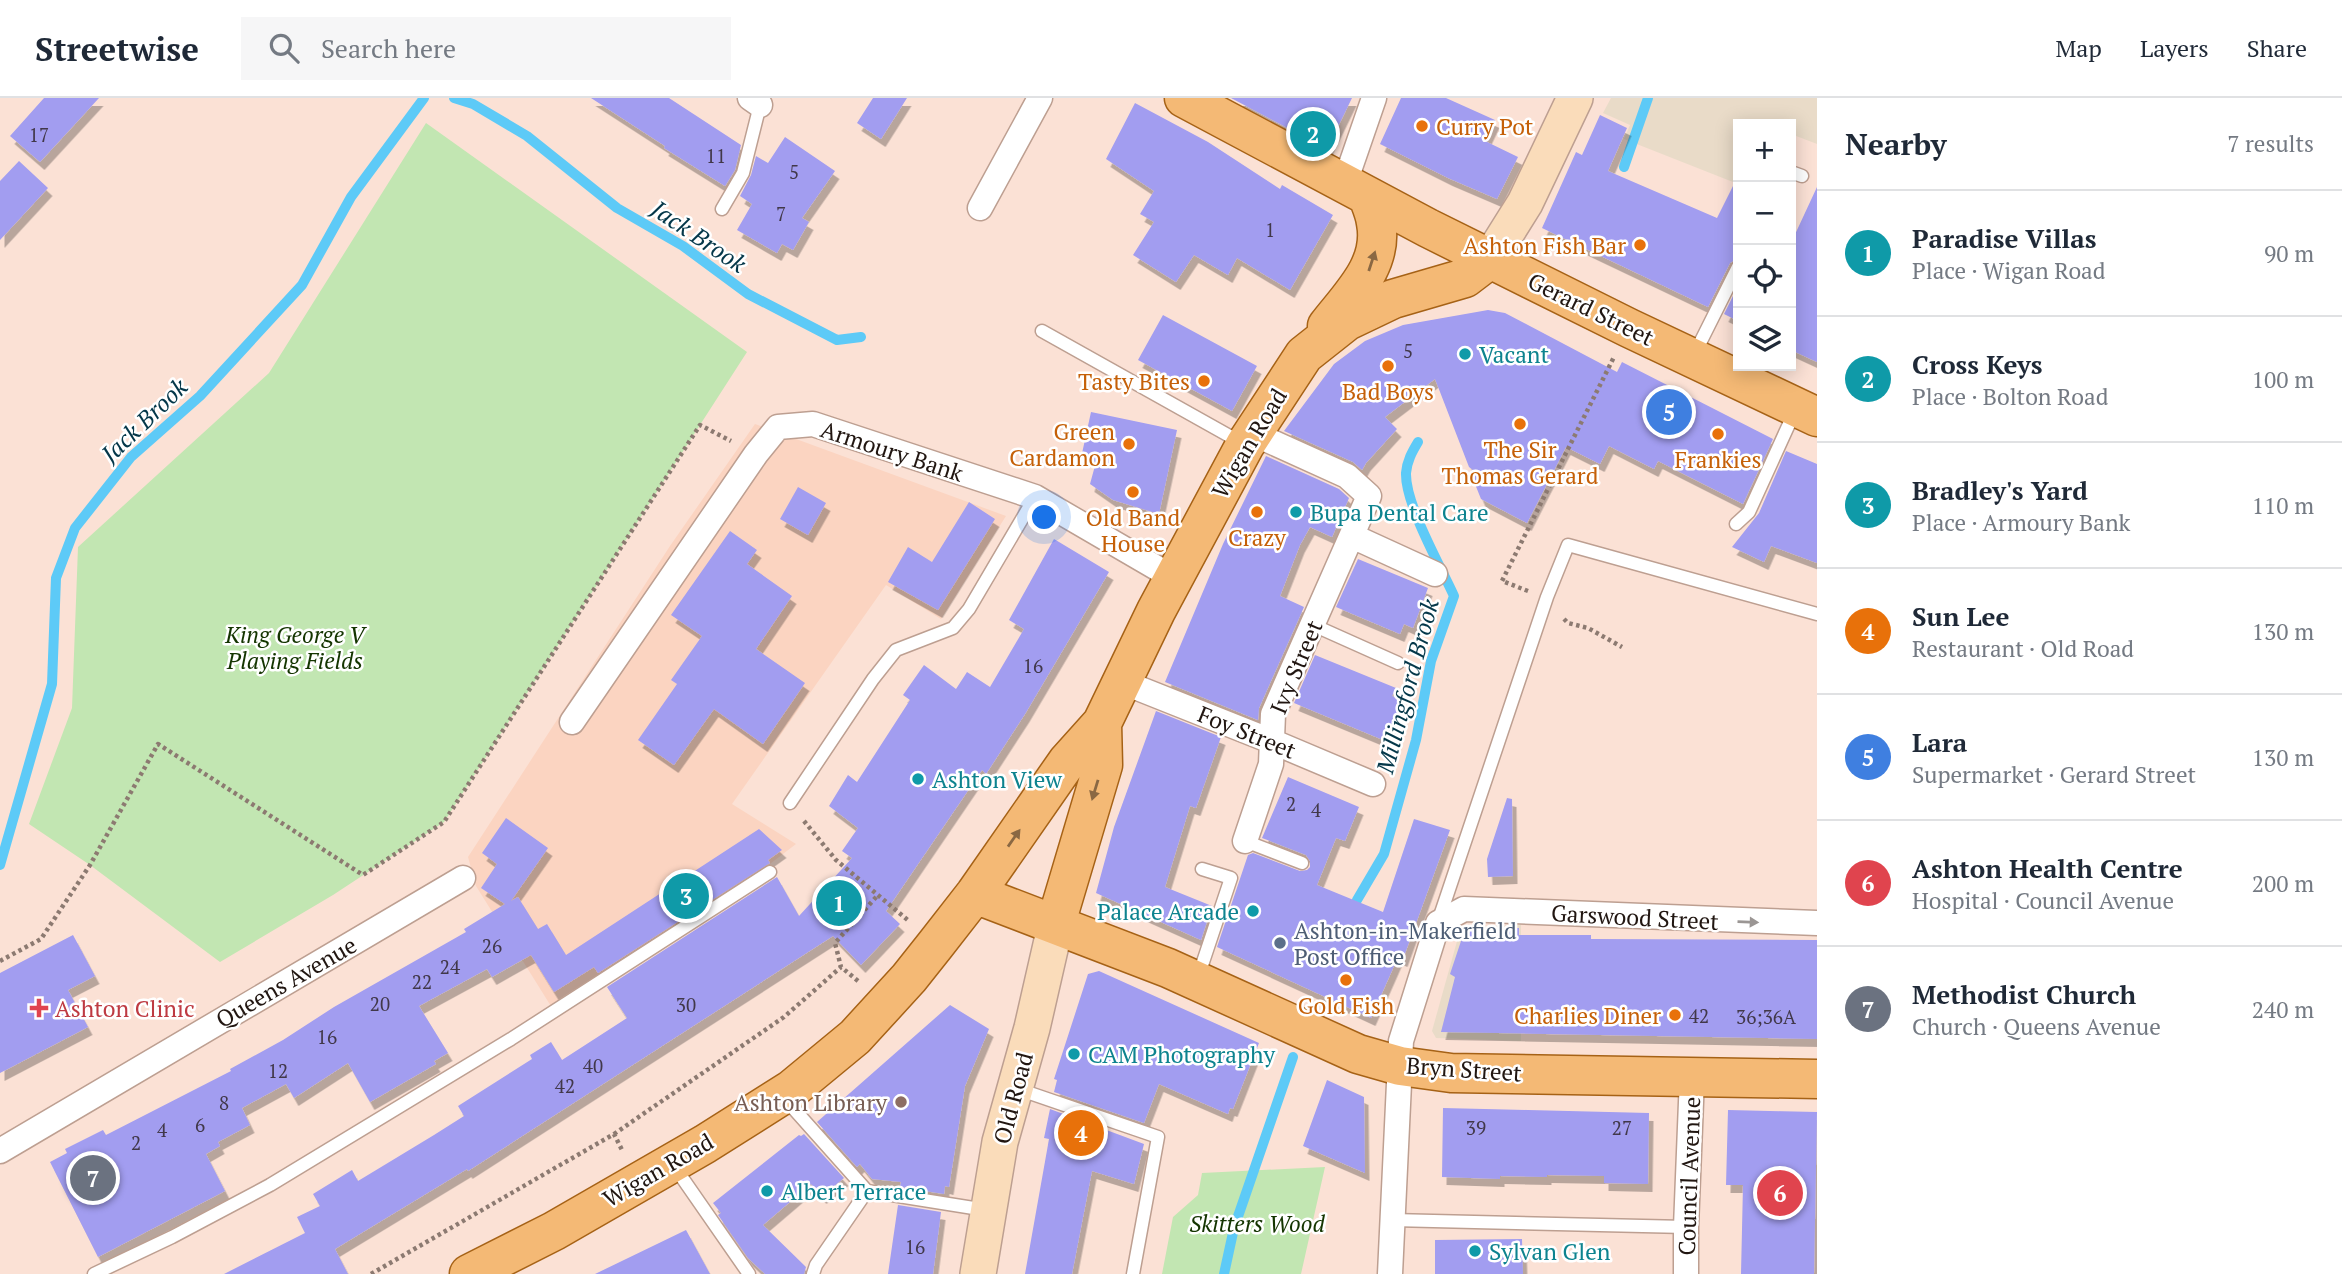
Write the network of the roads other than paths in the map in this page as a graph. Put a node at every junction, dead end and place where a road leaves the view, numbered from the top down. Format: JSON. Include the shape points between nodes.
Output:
{"nodes":[{"id":1,"x":1040,"y":98,"type":"edge"},
{"id":2,"x":1184,"y":98,"type":"edge"},
{"id":3,"x":1374,"y":98,"type":"edge"},
{"id":4,"x":755,"y":101,"type":"edge"},
{"id":5,"x":1567,"y":105,"type":"edge"},
{"id":6,"x":1356,"y":191,"type":"junction"},
{"id":7,"x":980,"y":208,"type":"dead end"},
{"id":8,"x":722,"y":209,"type":"dead end"},
{"id":9,"x":1490,"y":259,"type":"junction"},
{"id":10,"x":1733,"y":277,"type":"edge"},
{"id":11,"x":1042,"y":331,"type":"dead end"},
{"id":12,"x":1304,"y":355,"type":"junction"},
{"id":13,"x":1692,"y":358,"type":"junction"},
{"id":14,"x":1807,"y":412,"type":"edge"},
{"id":15,"x":1248,"y":439,"type":"junction"},
{"id":16,"x":1035,"y":497,"type":"junction"},
{"id":17,"x":1736,"y":524,"type":"dead end"},
{"id":18,"x":1352,"y":536,"type":"junction"},
{"id":19,"x":1435,"y":574,"type":"dead end"},
{"id":20,"x":1174,"y":578,"type":"junction"},
{"id":21,"x":1817,"y":614,"type":"edge"},
{"id":22,"x":1312,"y":625,"type":"junction"},
{"id":23,"x":1398,"y":663,"type":"dead end"},
{"id":24,"x":1120,"y":681,"type":"junction"},
{"id":25,"x":572,"y":722,"type":"dead end"},
{"id":26,"x":1101,"y":723,"type":"junction"},
{"id":27,"x":1271,"y":741,"type":"junction"},
{"id":28,"x":1373,"y":784,"type":"dead end"},
{"id":29,"x":790,"y":803,"type":"road end"},
{"id":30,"x":1245,"y":841,"type":"joint"},
{"id":31,"x":1302,"y":863,"type":"dead end"},
{"id":32,"x":1202,"y":869,"type":"dead end"},
{"id":33,"x":771,"y":872,"type":"dead end"},
{"id":34,"x":463,"y":878,"type":"dead end"},
{"id":35,"x":975,"y":894,"type":"junction"},
{"id":36,"x":1056,"y":923,"type":"junction"},
{"id":37,"x":1438,"y":923,"type":"junction"},
{"id":38,"x":1817,"y":923,"type":"edge"},
{"id":39,"x":1196,"y":980,"type":"junction"},
{"id":40,"x":1400,"y":1066,"type":"junction"},
{"id":41,"x":1692,"y":1077,"type":"junction"},
{"id":42,"x":1817,"y":1079,"type":"edge"},
{"id":43,"x":1014,"y":1088,"type":"junction"},
{"id":44,"x":782,"y":1096,"type":"junction"},
{"id":45,"x":0,"y":1151,"type":"edge"},
{"id":46,"x":672,"y":1163,"type":"junction"},
{"id":47,"x":867,"y":1191,"type":"junction"},
{"id":48,"x":989,"y":1210,"type":"junction"},
{"id":49,"x":1392,"y":1220,"type":"junction"},
{"id":50,"x":1686,"y":1227,"type":"junction"},
{"id":51,"x":94,"y":1274,"type":"edge"},
{"id":52,"x":469,"y":1274,"type":"edge"},
{"id":53,"x":749,"y":1274,"type":"edge"},
{"id":54,"x":813,"y":1274,"type":"edge"},
{"id":55,"x":978,"y":1274,"type":"edge"},
{"id":56,"x":1133,"y":1274,"type":"edge"},
{"id":57,"x":1391,"y":1274,"type":"edge"},
{"id":58,"x":1686,"y":1274,"type":"edge"}],
"edges":[{"from":1,"to":7,"type":"street"},
{"from":2,"to":6,"type":"main road","name":"Gerard Street"},
{"from":3,"to":6,"type":"street"},
{"from":4,"to":8,"type":"lane","via":[[743,173]]},
{"from":5,"to":9,"type":"street","via":[[1525,203]]},
{"from":6,"to":9,"type":"main road","name":"Gerard Street"},
{"from":12,"to":6,"type":"main road","one_way":true,"via":[[1369,272],[1376,254],[1377,225]]},
{"from":9,"to":12,"type":"main road","name":"Wigan Road","via":[[1465,278],[1393,299],[1347,321]]},
{"from":9,"to":13,"type":"main road","name":"Gerard Street"},
{"from":10,"to":13,"type":"lane"},
{"from":11,"to":15,"type":"lane"},
{"from":12,"to":15,"type":"main road","name":"Wigan Road"},
{"from":13,"to":14,"type":"main road","name":"Gerard Street"},
{"from":14,"to":17,"type":"lane","via":[[1749,512]]},
{"from":15,"to":18,"type":"street","name":"Ivy Street","via":[[1347,475],[1369,496]]},
{"from":15,"to":20,"type":"main road","name":"Wigan Road"},
{"from":16,"to":20,"type":"street","name":"Armoury Bank"},
{"from":16,"to":25,"type":"street","name":"Armoury Bank","via":[[813,425],[778,427]]},
{"from":16,"to":29,"type":"lane","via":[[953,628],[896,650]]},
{"from":18,"to":19,"type":"street"},
{"from":18,"to":22,"type":"street","name":"Ivy Street"},
{"from":20,"to":24,"type":"main road","name":"Wigan Road"},
{"from":21,"to":37,"type":"lane","via":[[1568,545]]},
{"from":22,"to":23,"type":"lane"},
{"from":22,"to":27,"type":"street","name":"Ivy Street","via":[[1273,714]]},
{"from":24,"to":26,"type":"main road","name":"Wigan Road"},
{"from":24,"to":27,"type":"street","name":"Foy Street"},
{"from":35,"to":26,"type":"main road","name":"Wigan Road","one_way":true,"via":[[1067,762]]},
{"from":26,"to":36,"type":"main road","name":"Wigan Road","one_way":true,"via":[[1103,765]]},
{"from":27,"to":28,"type":"street","name":"Foy Street"},
{"from":27,"to":30,"type":"street","name":"Ivy Street","via":[[1272,764]]},
{"from":30,"to":31,"type":"lane"},
{"from":32,"to":39,"type":"lane","via":[[1231,878]]},
{"from":33,"to":51,"type":"lane","via":[[512,1038],[270,1185]]},
{"from":34,"to":45,"type":"street","name":"Queens Avenue"},
{"from":35,"to":36,"type":"main road"},
{"from":35,"to":44,"type":"main road","name":"Wigan Road","via":[[855,1037]]},
{"from":36,"to":39,"type":"main road","name":"Bryn Street"},
{"from":36,"to":43,"type":"street","name":"Old Road"},
{"from":37,"to":38,"type":"street","name":"Garswood Street","one_way":true,"via":[[1464,909]]},
{"from":37,"to":40,"type":"street","via":[[1401,1041]]},
{"from":39,"to":40,"type":"main road","name":"Bryn Street","via":[[1358,1054]]},
{"from":40,"to":41,"type":"main road","name":"Bryn Street","via":[[1451,1073]]},
{"from":40,"to":49,"type":"street"},
{"from":41,"to":42,"type":"main road","name":"Bryn Street"},
{"from":41,"to":50,"type":"street","name":"Council Avenue"},
{"from":43,"to":48,"type":"street","name":"Old Road"},
{"from":43,"to":56,"type":"lane","via":[[1158,1137]]},
{"from":44,"to":46,"type":"main road","name":"Wigan Road"},
{"from":44,"to":47,"type":"lane"},
{"from":46,"to":52,"type":"main road","name":"Wigan Road"},
{"from":46,"to":53,"type":"lane"},
{"from":47,"to":48,"type":"lane"},
{"from":47,"to":54,"type":"lane"},
{"from":48,"to":55,"type":"street","name":"Old Road"},
{"from":49,"to":50,"type":"lane"},
{"from":49,"to":57,"type":"street"},
{"from":50,"to":58,"type":"street","name":"Council Avenue"}]}
